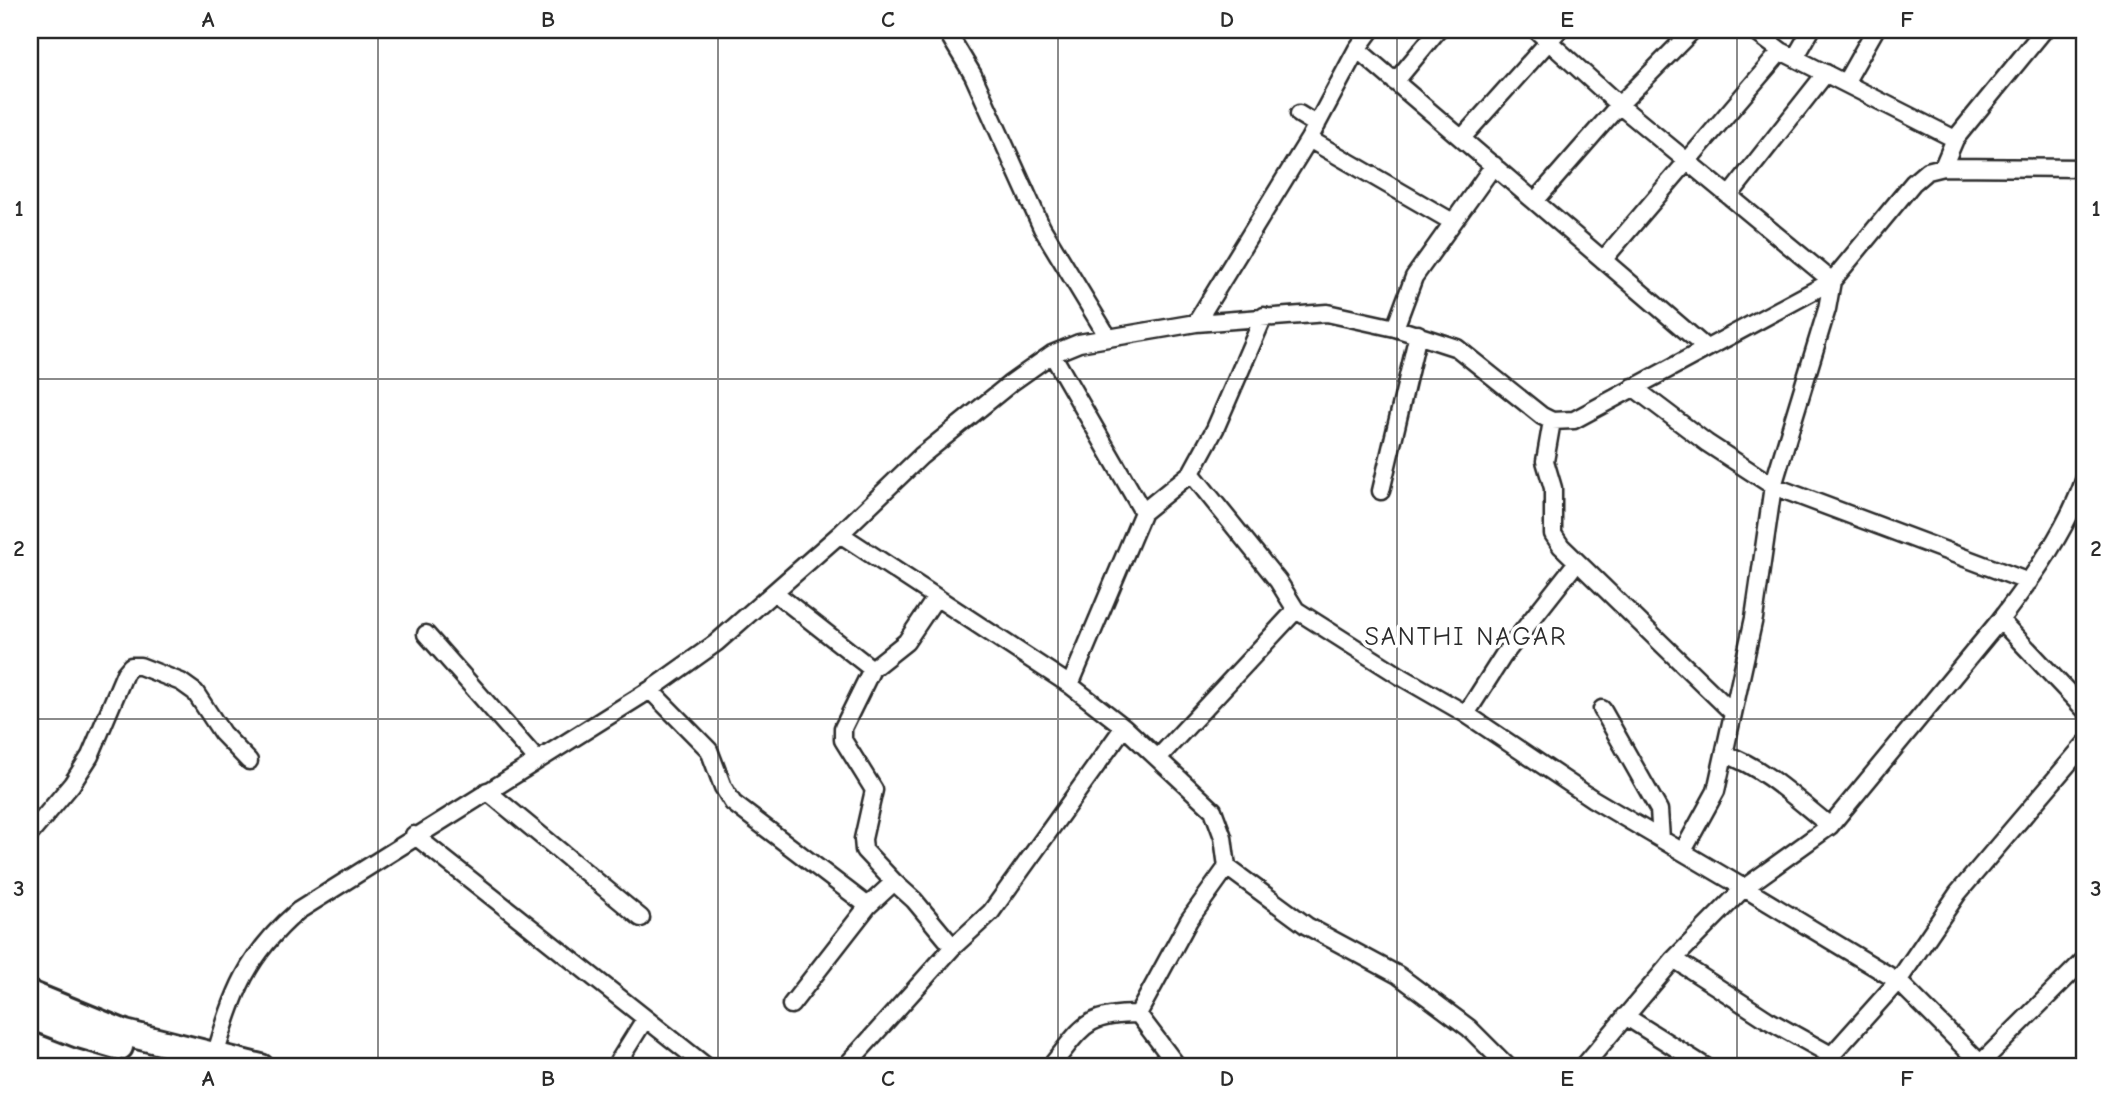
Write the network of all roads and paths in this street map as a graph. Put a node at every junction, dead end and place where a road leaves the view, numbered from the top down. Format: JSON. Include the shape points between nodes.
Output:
{"nodes":[{"id":1,"x":946,"y":30,"type":"edge"},
{"id":2,"x":1371,"y":30,"type":"edge"},
{"id":3,"x":1438,"y":30,"type":"edge"},
{"id":4,"x":1536,"y":30,"type":"edge"},
{"id":5,"x":1693,"y":30,"type":"edge"},
{"id":6,"x":1753,"y":30,"type":"edge"},
{"id":7,"x":1811,"y":30,"type":"edge"},
{"id":8,"x":1875,"y":30,"type":"edge"},
{"id":9,"x":2044,"y":30,"type":"edge"},
{"id":10,"x":1554,"y":36,"type":"edge"},
{"id":11,"x":1357,"y":49,"type":"junction"},
{"id":12,"x":1788,"y":54,"type":"junction"},
{"id":13,"x":1826,"y":74,"type":"junction"},
{"id":14,"x":1395,"y":82,"type":"junction"},
{"id":15,"x":1845,"y":83,"type":"junction"},
{"id":16,"x":1619,"y":105,"type":"junction"},
{"id":17,"x":1299,"y":114,"type":"dead end"},
{"id":18,"x":1313,"y":132,"type":"junction"},
{"id":19,"x":1462,"y":138,"type":"junction"},
{"id":20,"x":1955,"y":139,"type":"junction"},
{"id":21,"x":1686,"y":162,"type":"junction"},
{"id":22,"x":1493,"y":165,"type":"junction"},
{"id":23,"x":1943,"y":167,"type":"junction"},
{"id":24,"x":2085,"y":169,"type":"edge"},
{"id":25,"x":1729,"y":196,"type":"junction"},
{"id":26,"x":1535,"y":201,"type":"junction"},
{"id":27,"x":1451,"y":221,"type":"junction"},
{"id":28,"x":1603,"y":260,"type":"junction"},
{"id":29,"x":1832,"y":281,"type":"junction"},
{"id":30,"x":1264,"y":316,"type":"junction"},
{"id":31,"x":1196,"y":323,"type":"junction"},
{"id":32,"x":1395,"y":328,"type":"junction"},
{"id":33,"x":1418,"y":334,"type":"junction"},
{"id":34,"x":1108,"y":337,"type":"junction"},
{"id":35,"x":1706,"y":348,"type":"junction"},
{"id":36,"x":1052,"y":354,"type":"junction"},
{"id":37,"x":1633,"y":387,"type":"junction"},
{"id":38,"x":1552,"y":421,"type":"junction"},
{"id":39,"x":1191,"y":473,"type":"junction"},
{"id":40,"x":2085,"y":478,"type":"edge"},
{"id":41,"x":1773,"y":486,"type":"junction"},
{"id":42,"x":1381,"y":491,"type":"dead end"},
{"id":43,"x":1143,"y":512,"type":"junction"},
{"id":44,"x":839,"y":534,"type":"junction"},
{"id":45,"x":1577,"y":562,"type":"junction"},
{"id":46,"x":2029,"y":582,"type":"junction"},
{"id":47,"x":774,"y":592,"type":"junction"},
{"id":48,"x":935,"y":599,"type":"junction"},
{"id":49,"x":1296,"y":610,"type":"junction"},
{"id":50,"x":2000,"y":620,"type":"junction"},
{"id":51,"x":426,"y":634,"type":"dead end"},
{"id":52,"x":873,"y":669,"type":"junction"},
{"id":53,"x":1070,"y":685,"type":"junction"},
{"id":54,"x":650,"y":690,"type":"junction"},
{"id":55,"x":1602,"y":709,"type":"dead end"},
{"id":56,"x":2085,"y":710,"type":"edge"},
{"id":57,"x":1732,"y":712,"type":"junction"},
{"id":58,"x":1466,"y":714,"type":"junction"},
{"id":59,"x":1124,"y":727,"type":"junction"},
{"id":60,"x":2085,"y":744,"type":"edge"},
{"id":61,"x":1725,"y":754,"type":"junction"},
{"id":62,"x":1157,"y":758,"type":"junction"},
{"id":63,"x":537,"y":760,"type":"junction"},
{"id":64,"x":249,"y":761,"type":"dead end"},
{"id":65,"x":486,"y":791,"type":"junction"},
{"id":66,"x":1830,"y":826,"type":"junction"},
{"id":67,"x":30,"y":834,"type":"edge"},
{"id":68,"x":414,"y":835,"type":"junction"},
{"id":69,"x":1661,"y":839,"type":"junction"},
{"id":70,"x":1683,"y":851,"type":"junction"},
{"id":71,"x":1227,"y":867,"type":"junction"},
{"id":72,"x":894,"y":883,"type":"junction"},
{"id":73,"x":1744,"y":888,"type":"junction"},
{"id":74,"x":868,"y":906,"type":"junction"},
{"id":75,"x":641,"y":918,"type":"dead end"},
{"id":76,"x":953,"y":947,"type":"junction"},
{"id":77,"x":1674,"y":959,"type":"junction"},
{"id":78,"x":2085,"y":959,"type":"edge"},
{"id":79,"x":1898,"y":981,"type":"junction"},
{"id":80,"x":30,"y":994,"type":"edge"},
{"id":81,"x":791,"y":1005,"type":"dead end"},
{"id":82,"x":1138,"y":1014,"type":"junction"},
{"id":83,"x":30,"y":1016,"type":"edge"},
{"id":84,"x":1625,"y":1016,"type":"junction"},
{"id":85,"x":645,"y":1019,"type":"junction"},
{"id":86,"x":208,"y":1061,"type":"edge"},
{"id":87,"x":1826,"y":1061,"type":"edge"},
{"id":88,"x":1982,"y":1065,"type":"edge"},
{"id":89,"x":261,"y":1067,"type":"edge"},
{"id":90,"x":615,"y":1067,"type":"edge"},
{"id":91,"x":707,"y":1067,"type":"edge"},
{"id":92,"x":845,"y":1067,"type":"edge"},
{"id":93,"x":1050,"y":1067,"type":"edge"},
{"id":94,"x":1178,"y":1067,"type":"edge"},
{"id":95,"x":1508,"y":1067,"type":"edge"},
{"id":96,"x":1583,"y":1067,"type":"edge"},
{"id":97,"x":1706,"y":1067,"type":"edge"}],
"edges":[{"from":1,"to":34,"type":"street","via":[[973,75],[1042,228]]},
{"from":2,"to":11,"type":"street"},
{"from":3,"to":14,"type":"street"},
{"from":4,"to":10,"type":"street"},
{"from":5,"to":16,"type":"street"},
{"from":6,"to":12,"type":"street"},
{"from":7,"to":12,"type":"street"},
{"from":8,"to":15,"type":"street"},
{"from":9,"to":20,"type":"street"},
{"from":10,"to":16,"type":"street"},
{"from":10,"to":19,"type":"street"},
{"from":11,"to":14,"type":"street"},
{"from":11,"to":18,"type":"street"},
{"from":12,"to":13,"type":"street"},
{"from":12,"to":21,"type":"street"},
{"from":13,"to":15,"type":"street"},
{"from":13,"to":25,"type":"street"},
{"from":14,"to":19,"type":"street"},
{"from":15,"to":20,"type":"street"},
{"from":16,"to":21,"type":"street"},
{"from":16,"to":26,"type":"street"},
{"from":17,"to":18,"type":"street"},
{"from":18,"to":27,"type":"street"},
{"from":18,"to":31,"type":"street"},
{"from":19,"to":22,"type":"street"},
{"from":20,"to":23,"type":"street"},
{"from":21,"to":25,"type":"street"},
{"from":21,"to":28,"type":"street"},
{"from":22,"to":26,"type":"street"},
{"from":22,"to":27,"type":"street"},
{"from":23,"to":24,"type":"street"},
{"from":23,"to":29,"type":"street","via":[[1927,171],[1913,183]]},
{"from":25,"to":29,"type":"street"},
{"from":26,"to":28,"type":"street"},
{"from":27,"to":32,"type":"street","via":[[1413,277]]},
{"from":28,"to":35,"type":"street"},
{"from":29,"to":35,"type":"street"},
{"from":29,"to":41,"type":"street"},
{"from":30,"to":31,"type":"street"},
{"from":30,"to":32,"type":"street","via":[[1327,313]]},
{"from":30,"to":39,"type":"street"},
{"from":31,"to":34,"type":"street"},
{"from":32,"to":33,"type":"street"},
{"from":33,"to":38,"type":"street","via":[[1463,353]]},
{"from":33,"to":42,"type":"street"},
{"from":34,"to":36,"type":"street"},
{"from":35,"to":37,"type":"street"},
{"from":36,"to":43,"type":"street"},
{"from":36,"to":44,"type":"street","via":[[922,456]]},
{"from":37,"to":38,"type":"street","via":[[1574,420]]},
{"from":37,"to":41,"type":"street"},
{"from":38,"to":45,"type":"street","via":[[1545,461],[1553,488],[1553,534]]},
{"from":39,"to":43,"type":"street"},
{"from":39,"to":49,"type":"street"},
{"from":40,"to":46,"type":"street","via":[[2062,529]]},
{"from":41,"to":46,"type":"street"},
{"from":41,"to":57,"type":"street","via":[[1754,618]]},
{"from":43,"to":53,"type":"street"},
{"from":44,"to":47,"type":"street"},
{"from":44,"to":48,"type":"street"},
{"from":45,"to":57,"type":"street"},
{"from":45,"to":58,"type":"street","via":[[1503,656]]},
{"from":46,"to":50,"type":"street"},
{"from":47,"to":52,"type":"street"},
{"from":47,"to":54,"type":"street","via":[[716,643]]},
{"from":48,"to":52,"type":"street","via":[[906,642]]},
{"from":48,"to":53,"type":"street"},
{"from":49,"to":58,"type":"street"},
{"from":49,"to":62,"type":"street"},
{"from":50,"to":56,"type":"street"},
{"from":50,"to":66,"type":"street"},
{"from":51,"to":63,"type":"street"},
{"from":52,"to":72,"type":"street","via":[[843,728],[844,740],[874,790],[864,850]]},
{"from":53,"to":59,"type":"street"},
{"from":54,"to":63,"type":"street"},
{"from":54,"to":74,"type":"street","via":[[709,750],[733,803]]},
{"from":55,"to":69,"type":"street","via":[[1659,810]]},
{"from":57,"to":61,"type":"street"},
{"from":58,"to":69,"type":"street"},
{"from":59,"to":62,"type":"street"},
{"from":59,"to":76,"type":"street","via":[[990,912]]},
{"from":60,"to":79,"type":"street","via":[[1958,893]]},
{"from":61,"to":66,"type":"street","via":[[1774,781]]},
{"from":61,"to":70,"type":"street","via":[[1712,804]]},
{"from":62,"to":71,"type":"street","via":[[1213,810]]},
{"from":63,"to":65,"type":"street"},
{"from":64,"to":67,"type":"street","via":[[222,733],[195,692],[181,682],[131,666],[90,756]]},
{"from":65,"to":68,"type":"street"},
{"from":65,"to":75,"type":"street"},
{"from":66,"to":73,"type":"street"},
{"from":68,"to":85,"type":"street"},
{"from":68,"to":86,"type":"street","via":[[298,911],[271,934],[234,993]]},
{"from":69,"to":70,"type":"street"},
{"from":70,"to":73,"type":"street"},
{"from":71,"to":82,"type":"street","via":[[1189,920]]},
{"from":71,"to":95,"type":"street","via":[[1307,926],[1398,975],[1469,1028]]},
{"from":72,"to":74,"type":"street"},
{"from":72,"to":76,"type":"street"},
{"from":73,"to":77,"type":"street"},
{"from":73,"to":79,"type":"street"},
{"from":74,"to":81,"type":"street"},
{"from":76,"to":92,"type":"street"},
{"from":77,"to":84,"type":"street"},
{"from":77,"to":87,"type":"street"},
{"from":78,"to":88,"type":"street"},
{"from":79,"to":87,"type":"street"},
{"from":79,"to":88,"type":"street"},
{"from":80,"to":86,"type":"main road"},
{"from":82,"to":93,"type":"street","via":[[1091,1020]]},
{"from":82,"to":94,"type":"street"},
{"from":83,"to":86,"type":"main road","via":[[79,1035]]},
{"from":84,"to":96,"type":"street"},
{"from":84,"to":97,"type":"street"},
{"from":85,"to":90,"type":"street"},
{"from":85,"to":91,"type":"street"},
{"from":86,"to":89,"type":"main road"}]}
